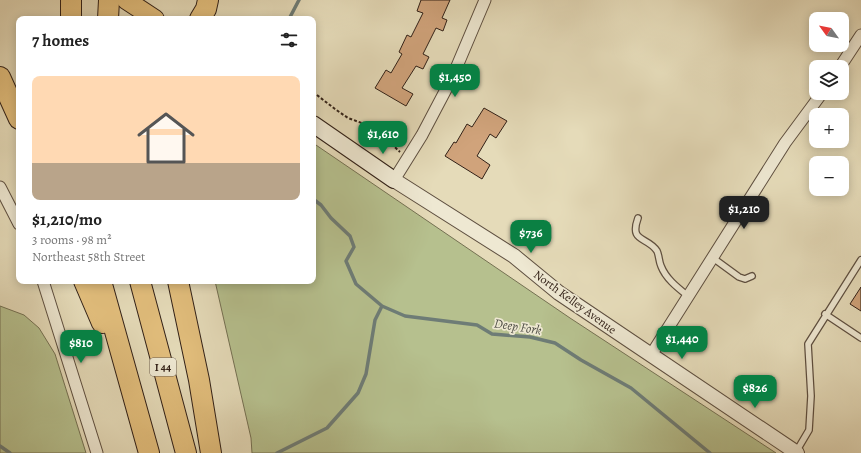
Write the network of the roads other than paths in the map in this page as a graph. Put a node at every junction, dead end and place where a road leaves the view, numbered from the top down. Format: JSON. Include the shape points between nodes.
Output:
{"nodes":[{"id":1,"x":71,"y":0,"type":"edge"},
{"id":2,"x":108,"y":0,"type":"edge"},
{"id":3,"x":126,"y":0,"type":"edge"},
{"id":4,"x":208,"y":0,"type":"edge"},
{"id":5,"x":485,"y":0,"type":"edge"},
{"id":6,"x":70,"y":16,"type":"edge"},
{"id":7,"x":108,"y":16,"type":"edge"},
{"id":8,"x":150,"y":16,"type":"edge"},
{"id":9,"x":202,"y":16,"type":"edge"},
{"id":10,"x":861,"y":35,"type":"edge"},
{"id":11,"x":845,"y":60,"type":"edge"},
{"id":12,"x":0,"y":77,"type":"edge"},
{"id":13,"x":817,"y":100,"type":"edge"},
{"id":14,"x":16,"y":112,"type":"edge"},
{"id":15,"x":316,"y":126,"type":"edge"},
{"id":16,"x":394,"y":180,"type":"junction"},
{"id":17,"x":0,"y":187,"type":"edge"},
{"id":18,"x":16,"y":218,"type":"edge"},
{"id":19,"x":638,"y":218,"type":"dead end"},
{"id":20,"x":713,"y":258,"type":"junction"},
{"id":21,"x":861,"y":260,"type":"edge"},
{"id":22,"x":752,"y":276,"type":"dead end"},
{"id":23,"x":44,"y":284,"type":"edge"},
{"id":24,"x":85,"y":284,"type":"edge"},
{"id":25,"x":102,"y":284,"type":"edge"},
{"id":26,"x":141,"y":284,"type":"edge"},
{"id":27,"x":179,"y":284,"type":"edge"},
{"id":28,"x":688,"y":296,"type":"junction"},
{"id":29,"x":825,"y":314,"type":"junction"},
{"id":30,"x":861,"y":338,"type":"edge"},
{"id":31,"x":650,"y":355,"type":"junction"},
{"id":32,"x":134,"y":400,"type":"junction"},
{"id":33,"x":97,"y":453,"type":"edge"},
{"id":34,"x":149,"y":453,"type":"edge"},
{"id":35,"x":186,"y":453,"type":"edge"},
{"id":36,"x":211,"y":453,"type":"edge"},
{"id":37,"x":796,"y":453,"type":"edge"}],
"edges":[{"from":1,"to":6,"type":"highway"},
{"from":2,"to":7,"type":"highway"},
{"from":3,"to":8,"type":"main road"},
{"from":4,"to":9,"type":"highway"},
{"from":5,"to":16,"type":"street","via":[[452,78],[422,135]]},
{"from":10,"to":11,"type":"street"},
{"from":12,"to":14,"type":"highway"},
{"from":13,"to":20,"type":"street","via":[[785,143]]},
{"from":15,"to":16,"type":"main road","name":"North Kelley Avenue"},
{"from":16,"to":31,"type":"street","name":"North Kelley Avenue","via":[[514,256],[559,293]]},
{"from":17,"to":18,"type":"street"},
{"from":19,"to":28,"type":"lane","via":[[635,228],[637,236],[657,252],[661,268],[670,281]]},
{"from":20,"to":22,"type":"lane","via":[[739,277],[745,279]]},
{"from":20,"to":28,"type":"street"},
{"from":21,"to":29,"type":"lane"},
{"from":23,"to":33,"type":"street"},
{"from":24,"to":32,"type":"highway"},
{"from":25,"to":32,"type":"highway"},
{"from":26,"to":35,"type":"highway","number":"I 44"},
{"from":27,"to":36,"type":"highway"},
{"from":28,"to":31,"type":"street"},
{"from":29,"to":30,"type":"lane"},
{"from":29,"to":37,"type":"lane","via":[[808,344],[809,430]]},
{"from":31,"to":37,"type":"street","name":"North Kelley Avenue"},
{"from":32,"to":34,"type":"highway"}]}
